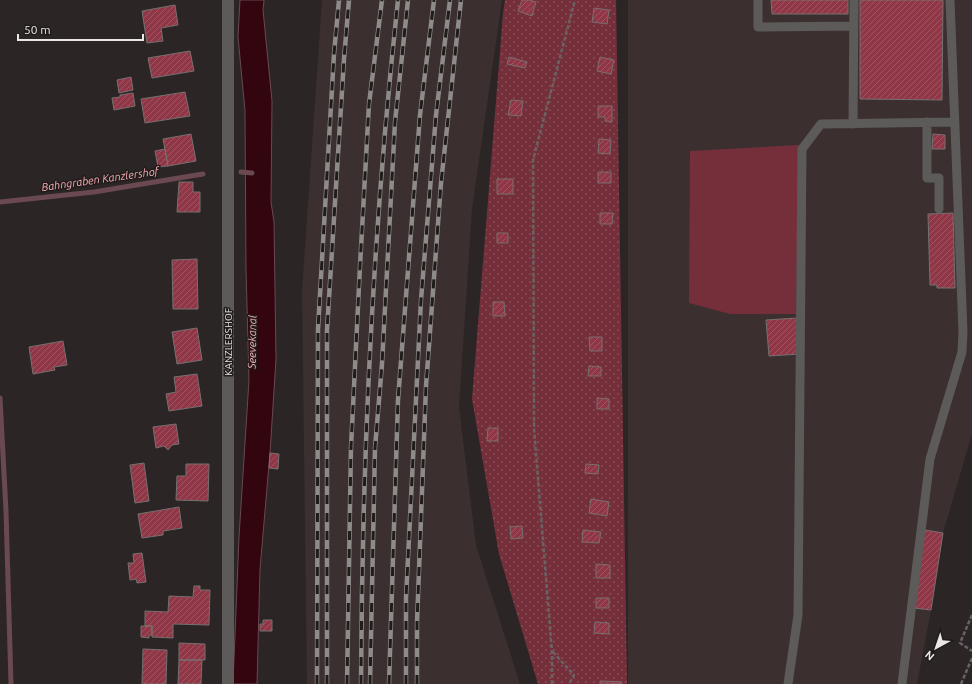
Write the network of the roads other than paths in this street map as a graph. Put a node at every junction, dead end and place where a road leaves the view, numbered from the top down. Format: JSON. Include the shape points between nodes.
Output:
{"nodes":[{"id":1,"x":228,"y":0,"type":"edge"},
{"id":2,"x":758,"y":0,"type":"edge"},
{"id":3,"x":854,"y":0,"type":"edge"},
{"id":4,"x":950,"y":0,"type":"edge"},
{"id":5,"x":854,"y":26,"type":"junction"},
{"id":6,"x":927,"y":122,"type":"junction"},
{"id":7,"x":954,"y":122,"type":"junction"},
{"id":8,"x":853,"y":124,"type":"junction"},
{"id":9,"x":939,"y":209,"type":"dead end"},
{"id":10,"x":228,"y":684,"type":"edge"},
{"id":11,"x":788,"y":684,"type":"edge"},
{"id":12,"x":902,"y":684,"type":"edge"}],
"edges":[{"from":1,"to":10,"type":"street","name":"KANZLERSHOF"},
{"from":2,"to":5,"type":"lane","via":[[758,27]]},
{"from":3,"to":5,"type":"lane"},
{"from":4,"to":7,"type":"lane"},
{"from":5,"to":8,"type":"lane"},
{"from":6,"to":7,"type":"lane"},
{"from":6,"to":8,"type":"lane"},
{"from":6,"to":9,"type":"lane","via":[[927,178],[939,178]]},
{"from":7,"to":12,"type":"lane","via":[[962,352],[930,459]]},
{"from":8,"to":11,"type":"lane","via":[[821,124],[802,149],[798,615]]}]}
